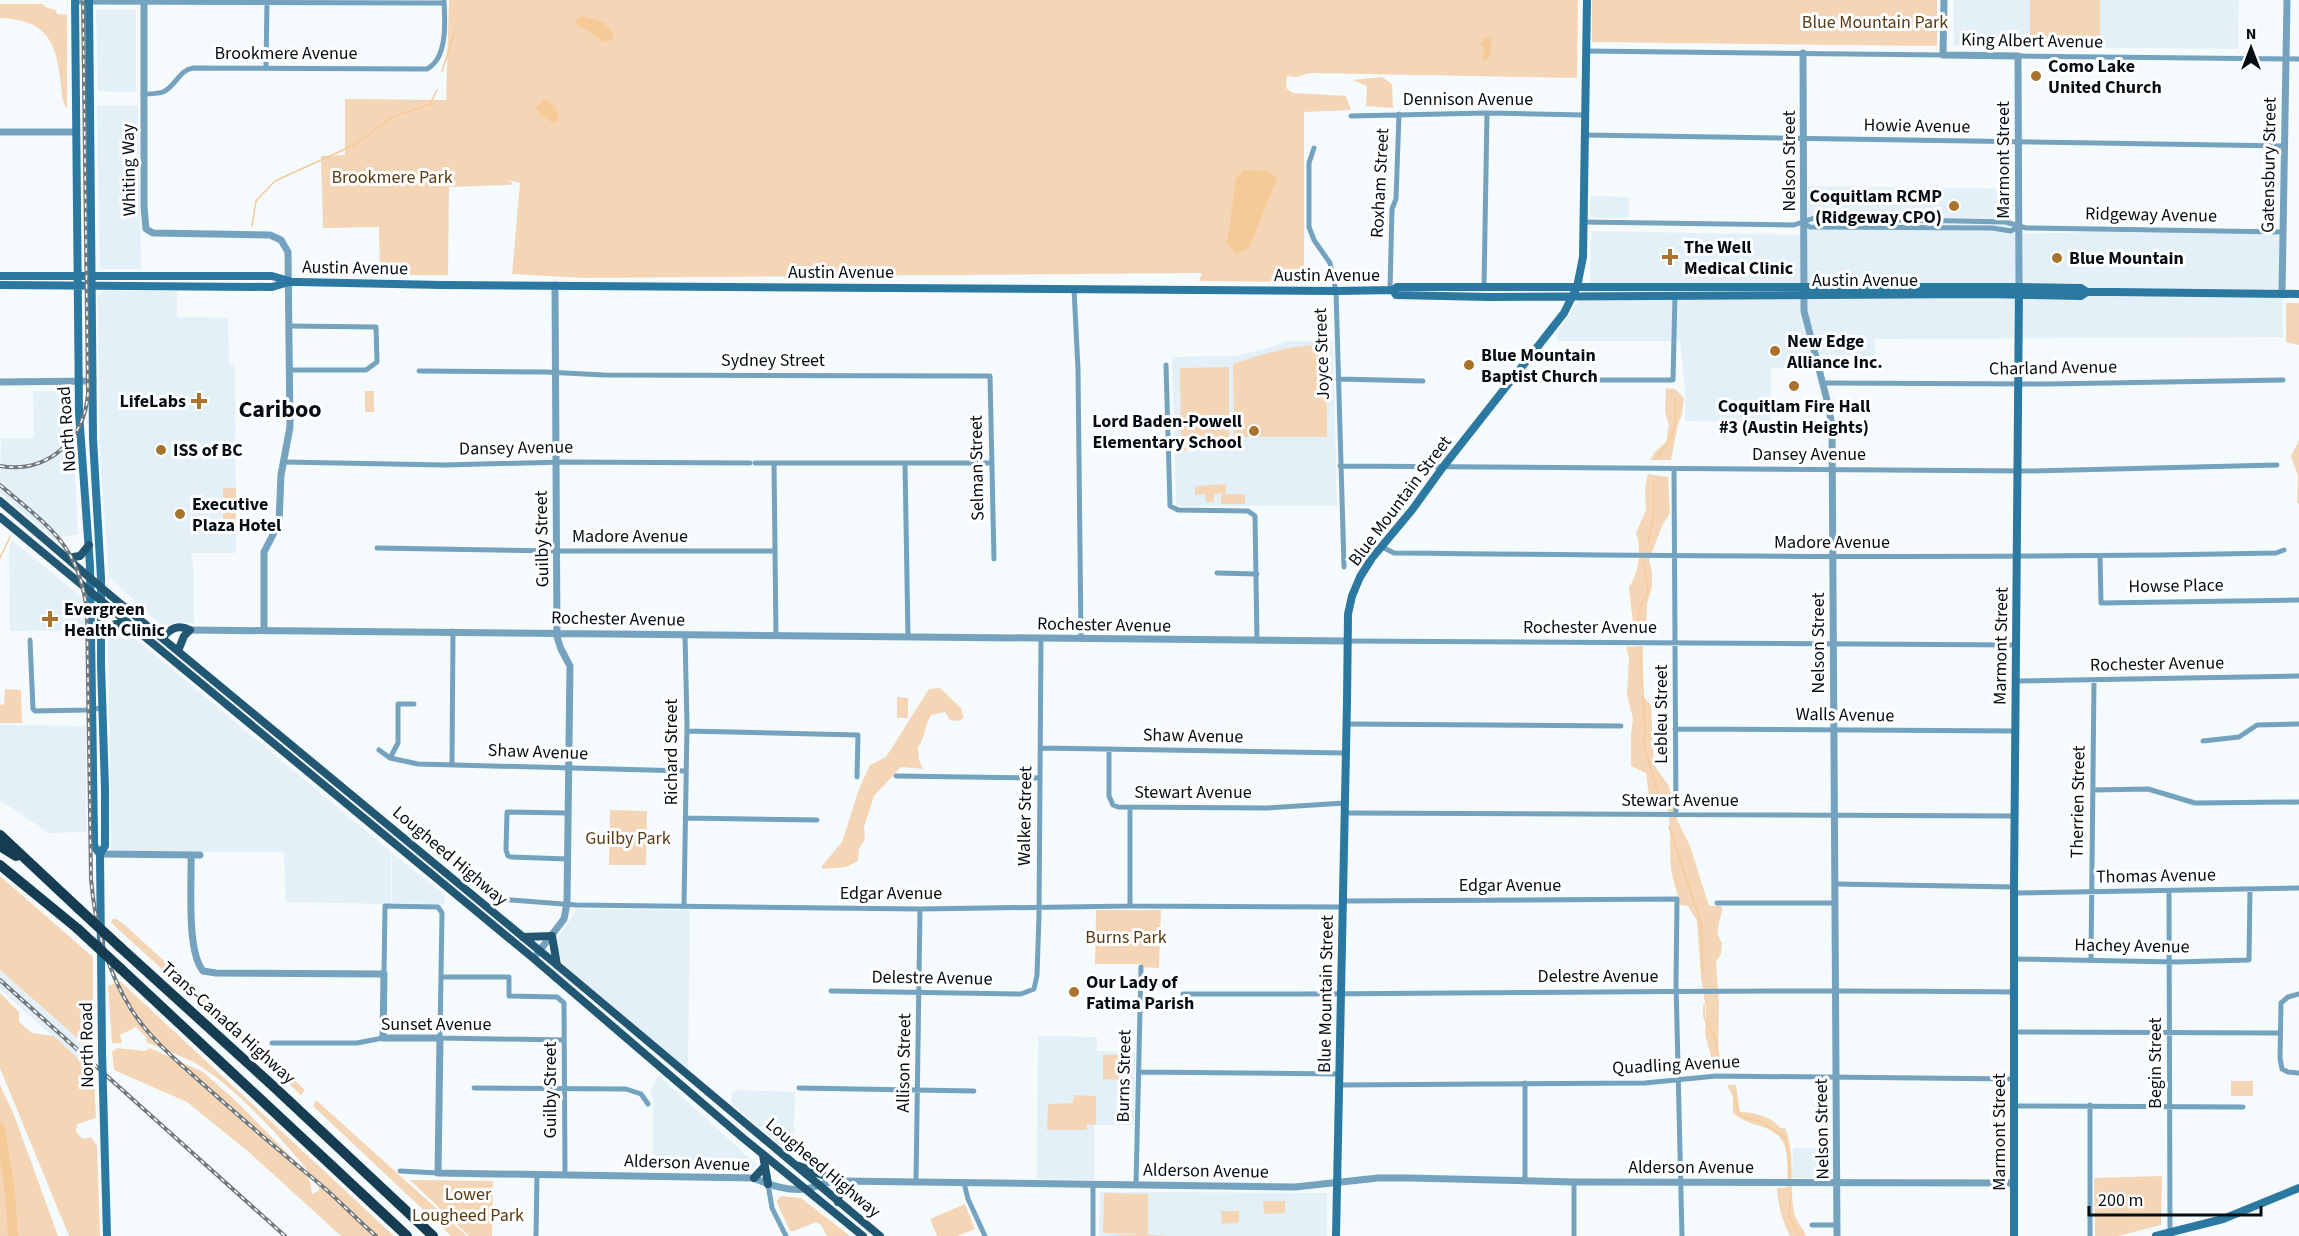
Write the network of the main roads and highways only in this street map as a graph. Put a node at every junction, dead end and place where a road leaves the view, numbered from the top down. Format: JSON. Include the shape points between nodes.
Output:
{"nodes":[{"id":1,"x":1587,"y":0,"type":"edge"},
{"id":2,"x":75,"y":1,"type":"edge"},
{"id":3,"x":89,"y":1,"type":"edge"},
{"id":4,"x":0,"y":276,"type":"edge"},
{"id":5,"x":78,"y":276,"type":"junction"},
{"id":6,"x":91,"y":277,"type":"junction"},
{"id":7,"x":176,"y":278,"type":"junction"},
{"id":8,"x":289,"y":282,"type":"junction"},
{"id":9,"x":0,"y":285,"type":"edge"},
{"id":10,"x":78,"y":286,"type":"junction"},
{"id":11,"x":91,"y":287,"type":"junction"},
{"id":12,"x":176,"y":287,"type":"junction"},
{"id":13,"x":1577,"y":287,"type":"junction"},
{"id":14,"x":1680,"y":287,"type":"junction"},
{"id":15,"x":1391,"y":290,"type":"junction"},
{"id":16,"x":2019,"y":291,"type":"junction"},
{"id":17,"x":1804,"y":292,"type":"junction"},
{"id":18,"x":2299,"y":294,"type":"edge"},
{"id":19,"x":1675,"y":295,"type":"junction"},
{"id":20,"x":1574,"y":296,"type":"junction"},
{"id":21,"x":0,"y":501,"type":"edge"},
{"id":22,"x":87,"y":510,"type":"junction"},
{"id":23,"x":98,"y":510,"type":"junction"},
{"id":24,"x":0,"y":518,"type":"edge"},
{"id":25,"x":89,"y":545,"type":"junction"},
{"id":26,"x":67,"y":558,"type":"junction"},
{"id":27,"x":90,"y":578,"type":"junction"},
{"id":28,"x":101,"y":587,"type":"junction"},
{"id":29,"x":90,"y":593,"type":"junction"},
{"id":30,"x":101,"y":602,"type":"junction"},
{"id":31,"x":127,"y":622,"type":"junction"},
{"id":32,"x":101,"y":635,"type":"junction"},
{"id":33,"x":162,"y":638,"type":"junction"},
{"id":34,"x":178,"y":651,"type":"junction"},
{"id":35,"x":94,"y":776,"type":"junction"},
{"id":36,"x":104,"y":791,"type":"junction"},
{"id":37,"x":94,"y":804,"type":"junction"},
{"id":38,"x":0,"y":835,"type":"edge"},
{"id":39,"x":0,"y":846,"type":"edge"},
{"id":40,"x":100,"y":854,"type":"junction"},
{"id":41,"x":0,"y":859,"type":"edge"},
{"id":42,"x":0,"y":865,"type":"edge"},
{"id":43,"x":32,"y":865,"type":"junction"},
{"id":44,"x":17,"y":878,"type":"junction"},
{"id":45,"x":523,"y":937,"type":"junction"},
{"id":46,"x":557,"y":965,"type":"junction"},
{"id":47,"x":763,"y":1155,"type":"junction"},
{"id":48,"x":793,"y":1165,"type":"junction"},
{"id":49,"x":764,"y":1167,"type":"junction"},
{"id":50,"x":754,"y":1178,"type":"road end"},
{"id":51,"x":768,"y":1184,"type":"road end"},
{"id":52,"x":2299,"y":1188,"type":"edge"},
{"id":53,"x":838,"y":1202,"type":"junction"},
{"id":54,"x":2170,"y":1234,"type":"edge"},
{"id":55,"x":107,"y":1236,"type":"edge"},
{"id":56,"x":407,"y":1236,"type":"edge"},
{"id":57,"x":433,"y":1236,"type":"edge"},
{"id":58,"x":863,"y":1236,"type":"edge"},
{"id":59,"x":880,"y":1236,"type":"edge"},
{"id":60,"x":1336,"y":1236,"type":"edge"},
{"id":61,"x":2014,"y":1236,"type":"edge"},
{"id":62,"x":2156,"y":1236,"type":"edge"}],
"edges":[{"from":1,"to":13,"type":"main road","name":"Blue Mountain Street","via":[[1582,257]]},
{"from":2,"to":5,"type":"main road","name":"North Road"},
{"from":3,"to":6,"type":"main road","name":"North Road"},
{"from":4,"to":5,"type":"main road","name":"Austin Avenue"},
{"from":5,"to":6,"type":"main road","name":"Austin Avenue"},
{"from":5,"to":10,"type":"main road","name":"North Road"},
{"from":6,"to":7,"type":"main road","name":"Austin Avenue"},
{"from":6,"to":11,"type":"main road","name":"North Road"},
{"from":7,"to":8,"type":"main road","name":"Austin Avenue","via":[[272,276]]},
{"from":7,"to":12,"type":"main road"},
{"from":8,"to":12,"type":"main road","name":"Austin Avenue","via":[[273,287]]},
{"from":8,"to":15,"type":"main road","name":"Austin Avenue"},
{"from":9,"to":10,"type":"main road","name":"Austin Avenue"},
{"from":10,"to":11,"type":"main road","name":"Austin Avenue"},
{"from":10,"to":22,"type":"main road","name":"North Road"},
{"from":11,"to":12,"type":"main road","name":"Austin Avenue"},
{"from":11,"to":23,"type":"main road","name":"North Road"},
{"from":13,"to":14,"type":"main road","name":"Austin Avenue"},
{"from":13,"to":15,"type":"main road","name":"Austin Avenue"},
{"from":13,"to":20,"type":"main road","name":"Blue Mountain Street"},
{"from":14,"to":17,"type":"main road","name":"Austin Avenue"},
{"from":14,"to":19,"type":"main road"},
{"from":15,"to":20,"type":"main road","name":"Austin Avenue","via":[[1395,295],[1450,297]]},
{"from":16,"to":17,"type":"main road","name":"Austin Avenue"},
{"from":16,"to":18,"type":"main road","name":"Austin Avenue","via":[[2081,288],[2087,292]]},
{"from":16,"to":61,"type":"main road","name":"Marmont Street"},
{"from":17,"to":19,"type":"main road","name":"Austin Avenue"},
{"from":19,"to":20,"type":"main road","name":"Austin Avenue"},
{"from":20,"to":60,"type":"main road","name":"Blue Mountain Street","via":[[1366,566],[1354,590],[1346,641]]},
{"from":21,"to":26,"type":"main road","name":"Lougheed Highway"},
{"from":22,"to":23,"type":"main road"},
{"from":22,"to":25,"type":"main road","name":"North Road"},
{"from":23,"to":28,"type":"main road","name":"North Road"},
{"from":24,"to":29,"type":"main road","name":"Lougheed Highway"},
{"from":25,"to":26,"type":"main road","via":[[80,556]]},
{"from":25,"to":27,"type":"main road","name":"North Road"},
{"from":26,"to":27,"type":"main road","name":"Lougheed Highway"},
{"from":27,"to":28,"type":"main road","name":"Lougheed Highway"},
{"from":27,"to":29,"type":"main road","name":"North Road"},
{"from":28,"to":30,"type":"main road","name":"North Road"},
{"from":28,"to":33,"type":"main road","name":"Lougheed Highway"},
{"from":29,"to":30,"type":"main road","name":"Lougheed Highway"},
{"from":29,"to":35,"type":"main road","name":"North Road"},
{"from":30,"to":31,"type":"main road","name":"Lougheed Highway"},
{"from":30,"to":32,"type":"main road","name":"North Road"},
{"from":31,"to":32,"type":"main road","via":[[112,625]]},
{"from":31,"to":47,"type":"main road","name":"Lougheed Highway","via":[[368,819]]},
{"from":32,"to":36,"type":"main road","name":"North Road"},
{"from":33,"to":34,"type":"main road","name":"Lougheed Highway"},
{"from":33,"to":34,"type":"main road","via":[[173,627],[190,630]]},
{"from":34,"to":45,"type":"main road","name":"Lougheed Highway"},
{"from":35,"to":36,"type":"main road"},
{"from":35,"to":37,"type":"main road","name":"North Road"},
{"from":36,"to":37,"type":"main road"},
{"from":36,"to":40,"type":"main road","name":"North Road","via":[[105,846]]},
{"from":37,"to":40,"type":"main road","name":"North Road","via":[[94,843]]},
{"from":38,"to":43,"type":"highway","name":"Trans-Canada Highway"},
{"from":39,"to":43,"type":"highway"},
{"from":40,"to":55,"type":"main road","name":"North Road","bridge":true},
{"from":41,"to":44,"type":"highway"},
{"from":42,"to":44,"type":"highway","name":"Trans-Canada Highway"},
{"from":43,"to":57,"type":"highway","name":"Trans-Canada Highway","bridge":true},
{"from":44,"to":56,"type":"highway","name":"Trans-Canada Highway","bridge":true,"via":[[78,929]]},
{"from":45,"to":46,"type":"main road","name":"Lougheed Highway"},
{"from":45,"to":46,"type":"main road","via":[[552,936]]},
{"from":46,"to":48,"type":"main road","name":"Lougheed Highway"},
{"from":47,"to":49,"type":"main road"},
{"from":47,"to":58,"type":"main road","name":"Lougheed Highway"},
{"from":48,"to":53,"type":"main road","name":"Lougheed Highway"},
{"from":48,"to":53,"type":"main road","via":[[840,1181]]},
{"from":49,"to":50,"type":"main road"},
{"from":49,"to":51,"type":"main road"},
{"from":52,"to":54,"type":"main road","via":[[2231,1216]]},
{"from":53,"to":59,"type":"main road","name":"Lougheed Highway"},
{"from":54,"to":62,"type":"main road"}]}
